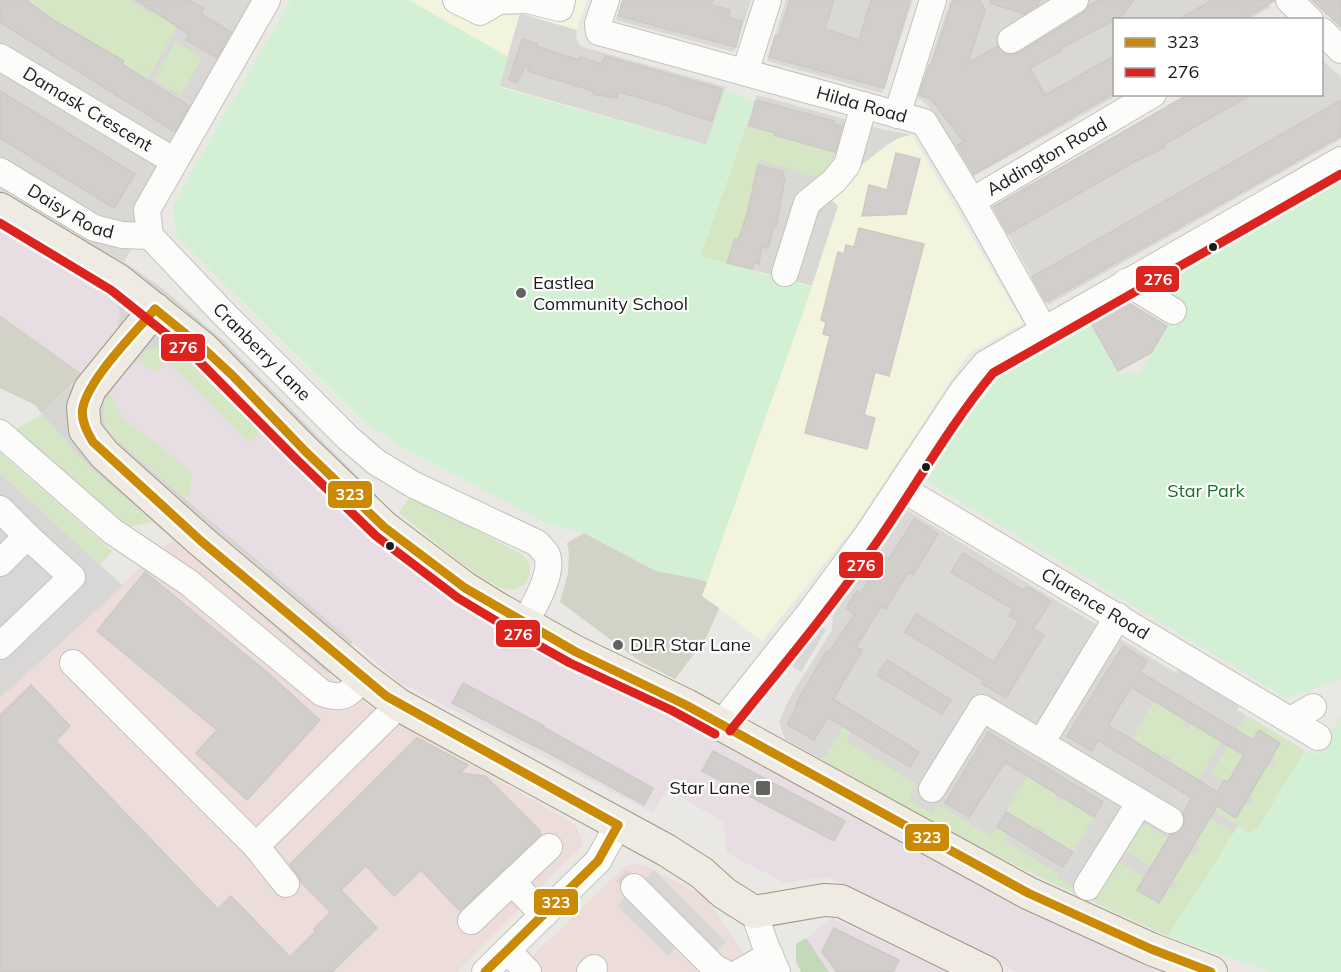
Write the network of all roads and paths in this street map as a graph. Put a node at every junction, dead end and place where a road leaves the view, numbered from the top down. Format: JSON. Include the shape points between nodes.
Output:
{"nodes":[{"id":1,"x":456,"y":0,"type":"edge"},
{"id":2,"x":562,"y":0,"type":"edge"},
{"id":3,"x":606,"y":0,"type":"edge"},
{"id":4,"x":768,"y":0,"type":"edge"},
{"id":5,"x":933,"y":0,"type":"edge"},
{"id":6,"x":1075,"y":0,"type":"edge"},
{"id":7,"x":262,"y":2,"type":"edge"},
{"id":8,"x":1050,"y":9,"type":"edge"},
{"id":9,"x":1323,"y":32,"type":"edge"},
{"id":10,"x":1011,"y":40,"type":"dead end"},
{"id":11,"x":1341,"y":50,"type":"edge"},
{"id":12,"x":0,"y":57,"type":"edge"},
{"id":13,"x":745,"y":72,"type":"junction"},
{"id":14,"x":1150,"y":96,"type":"edge"},
{"id":15,"x":864,"y":105,"type":"junction"},
{"id":16,"x":897,"y":115,"type":"junction"},
{"id":17,"x":1341,"y":160,"type":"edge"},
{"id":18,"x":174,"y":161,"type":"junction"},
{"id":19,"x":0,"y":171,"type":"edge"},
{"id":20,"x":972,"y":201,"type":"junction"},
{"id":21,"x":0,"y":209,"type":"edge"},
{"id":22,"x":150,"y":236,"type":"junction"},
{"id":23,"x":785,"y":273,"type":"dead end"},
{"id":24,"x":1126,"y":282,"type":"junction"},
{"id":25,"x":1173,"y":311,"type":"dead end"},
{"id":26,"x":148,"y":318,"type":"junction"},
{"id":27,"x":1044,"y":330,"type":"junction"},
{"id":28,"x":0,"y":434,"type":"edge"},
{"id":29,"x":901,"y":488,"type":"junction"},
{"id":30,"x":0,"y":509,"type":"edge"},
{"id":31,"x":27,"y":536,"type":"junction"},
{"id":32,"x":0,"y":563,"type":"edge"},
{"id":33,"x":1118,"y":616,"type":"junction"},
{"id":34,"x":524,"y":624,"type":"junction"},
{"id":35,"x":0,"y":646,"type":"edge"},
{"id":36,"x":73,"y":663,"type":"dead end"},
{"id":37,"x":363,"y":678,"type":"junction"},
{"id":38,"x":399,"y":705,"type":"junction"},
{"id":39,"x":1313,"y":707,"type":"dead end"},
{"id":40,"x":1291,"y":720,"type":"junction"},
{"id":41,"x":721,"y":724,"type":"junction"},
{"id":42,"x":1318,"y":737,"type":"dead end"},
{"id":43,"x":1041,"y":743,"type":"junction"},
{"id":44,"x":932,"y":789,"type":"dead end"},
{"id":45,"x":1140,"y":802,"type":"junction"},
{"id":46,"x":1170,"y":820,"type":"dead end"},
{"id":47,"x":618,"y":825,"type":"junction"},
{"id":48,"x":256,"y":846,"type":"junction"},
{"id":49,"x":549,"y":847,"type":"dead end"},
{"id":50,"x":512,"y":882,"type":"junction"},
{"id":51,"x":286,"y":884,"type":"dead end"},
{"id":52,"x":634,"y":887,"type":"dead end"},
{"id":53,"x":1087,"y":887,"type":"dead end"},
{"id":54,"x":754,"y":912,"type":"junction"},
{"id":55,"x":544,"y":915,"type":"junction"},
{"id":56,"x":471,"y":921,"type":"dead end"},
{"id":57,"x":507,"y":950,"type":"junction"},
{"id":58,"x":774,"y":964,"type":"edge"},
{"id":59,"x":485,"y":972,"type":"edge"},
{"id":60,"x":528,"y":972,"type":"edge"},
{"id":61,"x":723,"y":972,"type":"edge"},
{"id":62,"x":740,"y":972,"type":"edge"},
{"id":63,"x":986,"y":972,"type":"edge"},
{"id":64,"x":1211,"y":972,"type":"edge"}],
"edges":[{"from":1,"to":2,"type":"street","via":[[480,12],[499,1],[527,0],[560,8]]},
{"from":3,"to":13,"type":"street","name":"Hilda Road","via":[[599,32]]},
{"from":4,"to":13,"type":"street"},
{"from":5,"to":16,"type":"street"},
{"from":6,"to":8,"type":"street"},
{"from":7,"to":18,"type":"street"},
{"from":8,"to":10,"type":"street"},
{"from":9,"to":11,"type":"street"},
{"from":12,"to":18,"type":"street","name":"Damask Crescent"},
{"from":13,"to":15,"type":"street","name":"Hilda Road"},
{"from":14,"to":20,"type":"street","name":"Addington Road"},
{"from":15,"to":16,"type":"street","name":"Hilda Road"},
{"from":15,"to":23,"type":"street","via":[[847,165],[807,203]]},
{"from":16,"to":20,"type":"street","name":"Hilda Road","via":[[924,122]]},
{"from":17,"to":24,"type":"street"},
{"from":18,"to":22,"type":"street","via":[[147,210]]},
{"from":19,"to":22,"type":"street","name":"Daisy Road","via":[[94,228]]},
{"from":20,"to":27,"type":"street","name":"Hilda Road"},
{"from":21,"to":26,"type":"main road","via":[[118,280]]},
{"from":22,"to":34,"type":"street","name":"Cranberry Lane","via":[[230,321],[376,462],[414,485],[537,543],[547,555],[548,567]]},
{"from":24,"to":25,"type":"street"},
{"from":24,"to":27,"type":"street"},
{"from":26,"to":34,"type":"main road","via":[[203,348],[384,527],[465,588]]},
{"from":26,"to":37,"type":"main road","via":[[90,389],[82,414],[85,430],[104,454],[201,541]]},
{"from":27,"to":29,"type":"street","via":[[979,369]]},
{"from":28,"to":37,"type":"street","via":[[112,531],[188,582],[322,693],[336,698],[347,695]]},
{"from":29,"to":33,"type":"street","name":"Clarence Road"},
{"from":29,"to":41,"type":"street","via":[[811,611]]},
{"from":30,"to":31,"type":"street"},
{"from":31,"to":32,"type":"street"},
{"from":31,"to":35,"type":"street","via":[[72,577]]},
{"from":33,"to":40,"type":"street","name":"Clarence Road"},
{"from":33,"to":43,"type":"street"},
{"from":34,"to":41,"type":"main road"},
{"from":36,"to":48,"type":"street"},
{"from":37,"to":38,"type":"main road"},
{"from":38,"to":47,"type":"main road"},
{"from":38,"to":48,"type":"street"},
{"from":39,"to":40,"type":"street"},
{"from":40,"to":42,"type":"street","name":"Clarence Road"},
{"from":41,"to":64,"type":"main road","via":[[1028,893]]},
{"from":43,"to":44,"type":"street","via":[[982,708]]},
{"from":43,"to":45,"type":"street"},
{"from":45,"to":46,"type":"street"},
{"from":45,"to":53,"type":"street"},
{"from":47,"to":54,"type":"main road","via":[[702,873]]},
{"from":47,"to":55,"type":"street","via":[[598,861]]},
{"from":48,"to":51,"type":"street"},
{"from":49,"to":50,"type":"street"},
{"from":50,"to":55,"type":"street"},
{"from":50,"to":56,"type":"street"},
{"from":52,"to":61,"type":"street"},
{"from":54,"to":58,"type":"street"},
{"from":54,"to":63,"type":"main road","via":[[824,900],[841,901]]},
{"from":55,"to":57,"type":"street"},
{"from":57,"to":59,"type":"street"},
{"from":57,"to":60,"type":"street"},
{"from":58,"to":62,"type":"street"}]}
